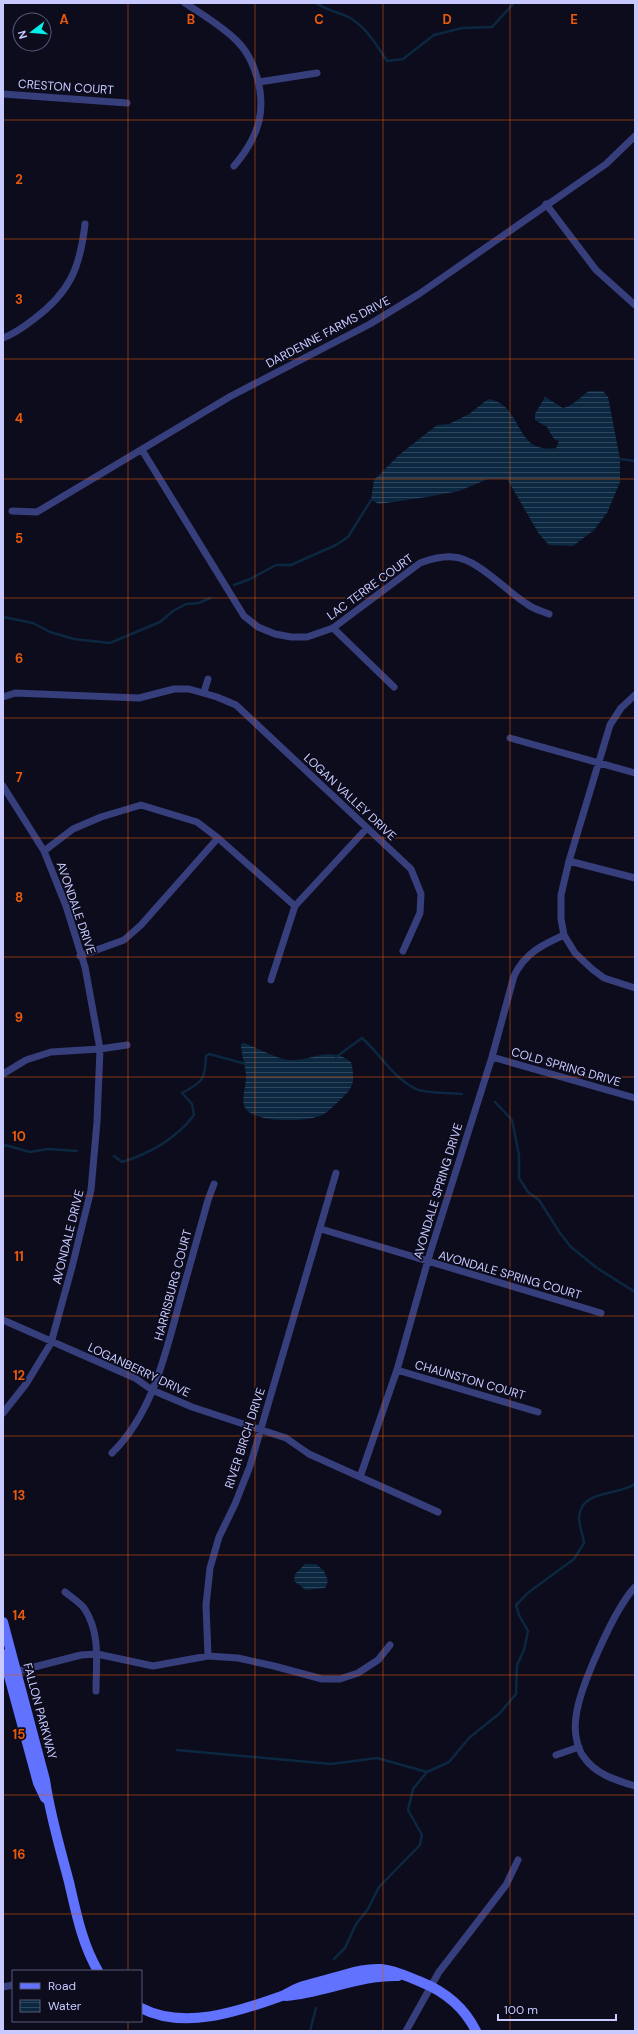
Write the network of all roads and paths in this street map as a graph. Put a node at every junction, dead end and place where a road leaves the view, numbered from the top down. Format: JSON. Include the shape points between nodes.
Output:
{"nodes":[{"id":1,"x":185,"y":3,"type":"edge"},
{"id":2,"x":317,"y":73,"type":"dead end"},
{"id":3,"x":259,"y":82,"type":"junction"},
{"id":4,"x":3,"y":94,"type":"edge"},
{"id":5,"x":127,"y":102,"type":"dead end"},
{"id":6,"x":635,"y":136,"type":"edge"},
{"id":7,"x":234,"y":166,"type":"dead end"},
{"id":8,"x":546,"y":204,"type":"junction"},
{"id":9,"x":86,"y":224,"type":"dead end"},
{"id":10,"x":635,"y":305,"type":"edge"},
{"id":11,"x":3,"y":338,"type":"edge"},
{"id":12,"x":142,"y":450,"type":"junction"},
{"id":13,"x":12,"y":511,"type":"dead end"},
{"id":14,"x":549,"y":614,"type":"dead end"},
{"id":15,"x":333,"y":628,"type":"junction"},
{"id":16,"x":208,"y":679,"type":"dead end"},
{"id":17,"x":394,"y":687,"type":"dead end"},
{"id":18,"x":204,"y":692,"type":"junction"},
{"id":19,"x":635,"y":695,"type":"edge"},
{"id":20,"x":3,"y":697,"type":"edge"},
{"id":21,"x":510,"y":738,"type":"dead end"},
{"id":22,"x":598,"y":763,"type":"junction"},
{"id":23,"x":635,"y":773,"type":"edge"},
{"id":24,"x":4,"y":788,"type":"edge"},
{"id":25,"x":367,"y":828,"type":"junction"},
{"id":26,"x":218,"y":838,"type":"junction"},
{"id":27,"x":44,"y":851,"type":"junction"},
{"id":28,"x":569,"y":861,"type":"junction"},
{"id":29,"x":635,"y":878,"type":"edge"},
{"id":30,"x":295,"y":906,"type":"junction"},
{"id":31,"x":564,"y":935,"type":"junction"},
{"id":32,"x":403,"y":951,"type":"dead end"},
{"id":33,"x":80,"y":956,"type":"junction"},
{"id":34,"x":271,"y":980,"type":"dead end"},
{"id":35,"x":635,"y":988,"type":"edge"},
{"id":36,"x":127,"y":1045,"type":"dead end"},
{"id":37,"x":100,"y":1049,"type":"junction"},
{"id":38,"x":492,"y":1057,"type":"junction"},
{"id":39,"x":3,"y":1074,"type":"edge"},
{"id":40,"x":635,"y":1098,"type":"edge"},
{"id":41,"x":336,"y":1173,"type":"dead end"},
{"id":42,"x":214,"y":1184,"type":"dead end"},
{"id":43,"x":321,"y":1229,"type":"junction"},
{"id":44,"x":428,"y":1262,"type":"junction"},
{"id":45,"x":602,"y":1313,"type":"dead end"},
{"id":46,"x":3,"y":1320,"type":"edge"},
{"id":47,"x":51,"y":1342,"type":"junction"},
{"id":48,"x":397,"y":1370,"type":"junction"},
{"id":49,"x":152,"y":1390,"type":"junction"},
{"id":50,"x":538,"y":1412,"type":"dead end"},
{"id":51,"x":3,"y":1413,"type":"edge"},
{"id":52,"x":261,"y":1428,"type":"junction"},
{"id":53,"x":112,"y":1453,"type":"dead end"},
{"id":54,"x":360,"y":1477,"type":"junction"},
{"id":55,"x":438,"y":1512,"type":"dead end"},
{"id":56,"x":635,"y":1587,"type":"edge"},
{"id":57,"x":65,"y":1592,"type":"dead end"},
{"id":58,"x":3,"y":1622,"type":"edge"},
{"id":59,"x":390,"y":1645,"type":"dead end"},
{"id":60,"x":3,"y":1654,"type":"edge"},
{"id":61,"x":96,"y":1654,"type":"junction"},
{"id":62,"x":208,"y":1656,"type":"junction"},
{"id":63,"x":9,"y":1673,"type":"edge"},
{"id":64,"x":96,"y":1691,"type":"dead end"},
{"id":65,"x":579,"y":1747,"type":"junction"},
{"id":66,"x":556,"y":1755,"type":"dead end"},
{"id":67,"x":635,"y":1786,"type":"edge"},
{"id":68,"x":518,"y":1860,"type":"dead end"},
{"id":69,"x":97,"y":1970,"type":"edge"},
{"id":70,"x":431,"y":1986,"type":"junction"},
{"id":71,"x":142,"y":2008,"type":"edge"},
{"id":72,"x":406,"y":2031,"type":"edge"},
{"id":73,"x":476,"y":2031,"type":"edge"}],
"edges":[{"from":1,"to":3,"type":"street","via":[[238,42],[254,68]]},
{"from":2,"to":3,"type":"street"},
{"from":3,"to":7,"type":"street","via":[[259,120],[250,143]]},
{"from":4,"to":5,"type":"street","name":"CRESTON COURT"},
{"from":6,"to":8,"type":"street","name":"DARDENNE FARMS DRIVE","via":[[606,164]]},
{"from":8,"to":10,"type":"street","via":[[596,270]]},
{"from":8,"to":12,"type":"street","name":"DARDENNE FARMS DRIVE","via":[[468,262],[395,309],[231,396]]},
{"from":9,"to":11,"type":"street","via":[[76,270],[65,289],[46,310],[26,326]]},
{"from":12,"to":13,"type":"street","name":"DARDENNE FARMS DRIVE","via":[[36,512]]},
{"from":12,"to":15,"type":"street","name":"LAC TERRE COURT","via":[[244,616],[275,634],[291,637],[307,637]]},
{"from":14,"to":15,"type":"street","name":"LAC TERRE COURT","via":[[528,606],[471,562],[454,556],[434,558],[420,563]]},
{"from":15,"to":17,"type":"street"},
{"from":16,"to":18,"type":"street"},
{"from":18,"to":20,"type":"street","name":"LOGAN VALLEY DRIVE","via":[[174,689],[138,698],[15,693]]},
{"from":18,"to":25,"type":"street","name":"LOGAN VALLEY DRIVE","via":[[236,705]]},
{"from":19,"to":22,"type":"street","via":[[613,720]]},
{"from":21,"to":22,"type":"street"},
{"from":22,"to":23,"type":"street"},
{"from":22,"to":28,"type":"street"},
{"from":24,"to":27,"type":"street","name":"AVONDALE DRIVE"},
{"from":25,"to":30,"type":"street"},
{"from":25,"to":32,"type":"street","name":"LOGAN VALLEY DRIVE","via":[[411,869],[421,894],[420,913]]},
{"from":26,"to":27,"type":"street","via":[[197,822],[141,805],[73,829]]},
{"from":26,"to":30,"type":"street"},
{"from":26,"to":33,"type":"street","via":[[141,925],[124,940]]},
{"from":27,"to":33,"type":"street","name":"AVONDALE DRIVE","via":[[66,906]]},
{"from":28,"to":29,"type":"street"},
{"from":28,"to":31,"type":"street","via":[[560,906]]},
{"from":30,"to":34,"type":"street"},
{"from":31,"to":35,"type":"street","via":[[575,953],[598,974]]},
{"from":31,"to":38,"type":"street","name":"AVONDALE SPRING DRIVE","via":[[533,951],[520,964],[510,988]]},
{"from":33,"to":37,"type":"street","name":"AVONDALE DRIVE","via":[[85,968]]},
{"from":36,"to":37,"type":"street"},
{"from":37,"to":39,"type":"street","via":[[51,1052],[26,1060]]},
{"from":37,"to":47,"type":"street","name":"AVONDALE DRIVE","via":[[91,1190]]},
{"from":38,"to":40,"type":"street","name":"COLD SPRING DRIVE"},
{"from":38,"to":44,"type":"street","name":"AVONDALE SPRING DRIVE"},
{"from":41,"to":43,"type":"street","name":"RIVER BIRCH DRIVE"},
{"from":42,"to":49,"type":"street","name":"HARRISBURG COURT","via":[[164,1359]]},
{"from":43,"to":44,"type":"street","name":"AVONDALE SPRING COURT"},
{"from":43,"to":52,"type":"street","name":"RIVER BIRCH DRIVE"},
{"from":44,"to":45,"type":"street","name":"AVONDALE SPRING COURT"},
{"from":44,"to":48,"type":"street","name":"AVONDALE SPRING DRIVE"},
{"from":46,"to":47,"type":"street","name":"LOGANBERRY DRIVE"},
{"from":47,"to":49,"type":"street","name":"LOGANBERRY DRIVE","via":[[135,1378]]},
{"from":47,"to":51,"type":"street","name":"AVONDALE DRIVE","via":[[26,1384]]},
{"from":48,"to":50,"type":"street","name":"CHAUNSTON COURT"},
{"from":48,"to":54,"type":"street","name":"AVONDALE SPRING DRIVE"},
{"from":49,"to":52,"type":"street","name":"LOGANBERRY DRIVE","via":[[192,1407]]},
{"from":49,"to":53,"type":"street","name":"HARRISBURG COURT","via":[[140,1419]]},
{"from":52,"to":54,"type":"street","name":"LOGANBERRY DRIVE","via":[[286,1438],[308,1454]]},
{"from":52,"to":62,"type":"street","name":"RIVER BIRCH DRIVE","via":[[245,1479],[219,1537],[210,1568],[206,1605]]},
{"from":54,"to":55,"type":"street","name":"LOGANBERRY DRIVE"},
{"from":56,"to":65,"type":"street","via":[[627,1597],[595,1658],[576,1717]]},
{"from":57,"to":61,"type":"street","via":[[83,1607],[92,1623],[97,1639]]},
{"from":58,"to":63,"type":"street","name":"FALLON PARKWAY"},
{"from":59,"to":62,"type":"street","via":[[378,1660],[358,1674],[340,1679],[322,1679],[238,1658]]},
{"from":60,"to":63,"type":"street","name":"FALLON PARKWAY"},
{"from":61,"to":62,"type":"street","via":[[153,1666]]},
{"from":61,"to":63,"type":"street","via":[[81,1655]]},
{"from":61,"to":64,"type":"street"},
{"from":63,"to":69,"type":"street","name":"FALLON PARKWAY","via":[[38,1783],[49,1807],[84,1940]]},
{"from":65,"to":66,"type":"street"},
{"from":65,"to":67,"type":"street","via":[[590,1765],[606,1777]]},
{"from":68,"to":70,"type":"street","via":[[506,1885]]},
{"from":70,"to":71,"type":"street","via":[[408,1976],[364,1978],[198,2018],[168,2017]]},
{"from":70,"to":72,"type":"street"},
{"from":70,"to":73,"type":"street","via":[[463,2009]]}]}
